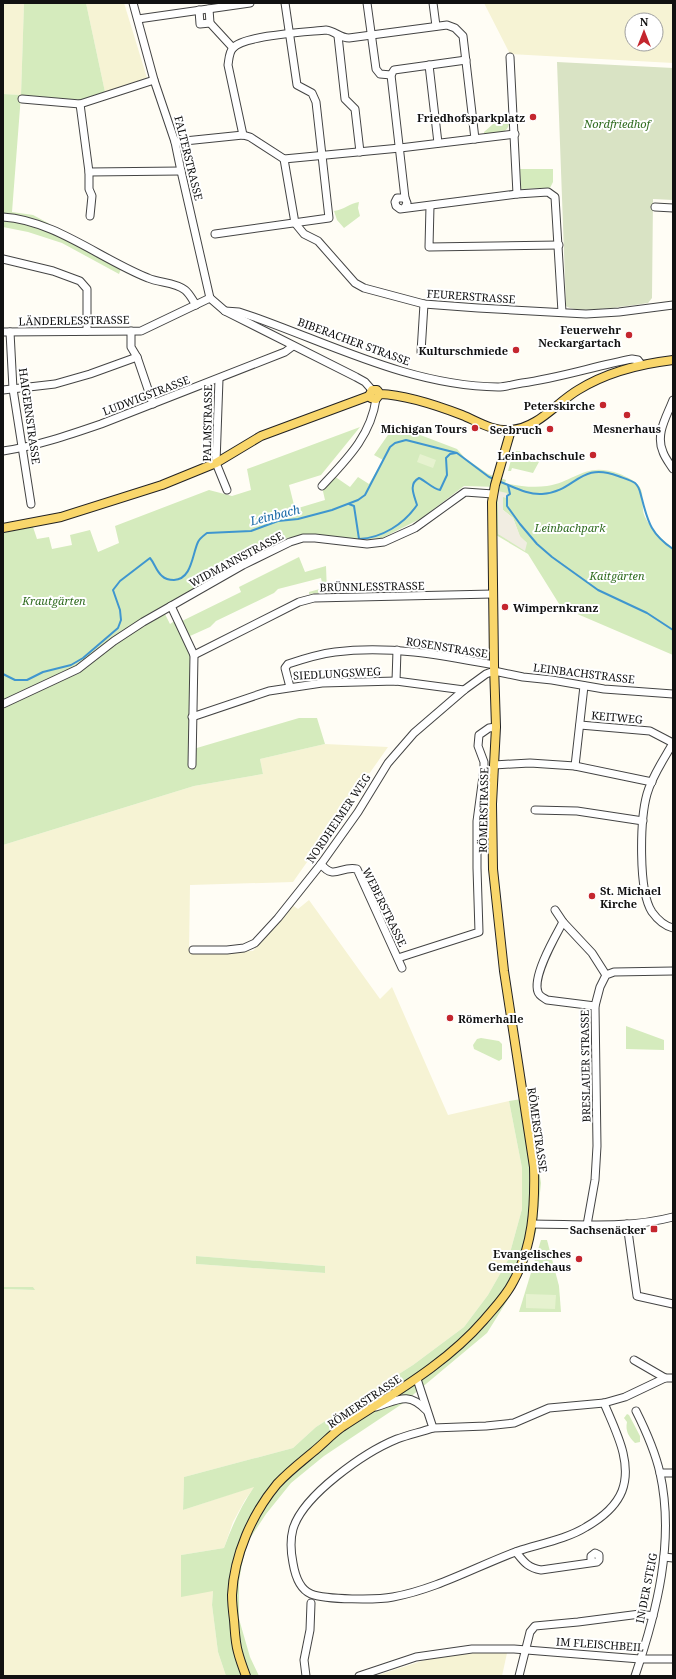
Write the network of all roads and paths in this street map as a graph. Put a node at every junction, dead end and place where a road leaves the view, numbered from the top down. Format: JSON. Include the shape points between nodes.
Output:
{"nodes":[{"id":1,"x":133,"y":3,"type":"edge"},
{"id":2,"x":250,"y":3,"type":"edge"},
{"id":3,"x":285,"y":3,"type":"edge"},
{"id":4,"x":367,"y":3,"type":"edge"},
{"id":5,"x":433,"y":3,"type":"edge"},
{"id":6,"x":208,"y":9,"type":"junction"},
{"id":7,"x":199,"y":10,"type":"junction"},
{"id":8,"x":138,"y":19,"type":"junction"},
{"id":9,"x":210,"y":23,"type":"junction"},
{"id":10,"x":436,"y":26,"type":"junction"},
{"id":11,"x":289,"y":34,"type":"junction"},
{"id":12,"x":371,"y":35,"type":"junction"},
{"id":13,"x":338,"y":36,"type":"junction"},
{"id":14,"x":233,"y":48,"type":"junction"},
{"id":15,"x":510,"y":57,"type":"dead end"},
{"id":16,"x":466,"y":60,"type":"junction"},
{"id":17,"x":429,"y":65,"type":"junction"},
{"id":18,"x":391,"y":75,"type":"junction"},
{"id":19,"x":154,"y":80,"type":"junction"},
{"id":20,"x":22,"y":99,"type":"dead end"},
{"id":21,"x":80,"y":104,"type":"junction"},
{"id":22,"x":515,"y":134,"type":"junction"},
{"id":23,"x":243,"y":136,"type":"junction"},
{"id":24,"x":475,"y":139,"type":"junction"},
{"id":25,"x":176,"y":142,"type":"junction"},
{"id":26,"x":438,"y":143,"type":"junction"},
{"id":27,"x":400,"y":148,"type":"junction"},
{"id":28,"x":360,"y":152,"type":"junction"},
{"id":29,"x":322,"y":156,"type":"junction"},
{"id":30,"x":284,"y":159,"type":"junction"},
{"id":31,"x":181,"y":171,"type":"junction"},
{"id":32,"x":89,"y":172,"type":"junction"},
{"id":33,"x":517,"y":194,"type":"junction"},
{"id":34,"x":405,"y":198,"type":"junction"},
{"id":35,"x":430,"y":206,"type":"junction"},
{"id":36,"x":406,"y":207,"type":"junction"},
{"id":37,"x":655,"y":207,"type":"dead end"},
{"id":38,"x":673,"y":208,"type":"edge"},
{"id":39,"x":90,"y":216,"type":"dead end"},
{"id":40,"x":3,"y":217,"type":"edge"},
{"id":41,"x":295,"y":223,"type":"junction"},
{"id":42,"x":215,"y":234,"type":"dead end"},
{"id":43,"x":559,"y":245,"type":"junction"},
{"id":44,"x":3,"y":259,"type":"edge"},
{"id":45,"x":210,"y":298,"type":"junction"},
{"id":46,"x":424,"y":304,"type":"junction"},
{"id":47,"x":196,"y":305,"type":"junction"},
{"id":48,"x":673,"y":305,"type":"edge"},
{"id":49,"x":225,"y":311,"type":"junction"},
{"id":50,"x":562,"y":312,"type":"junction"},
{"id":51,"x":87,"y":331,"type":"junction"},
{"id":52,"x":131,"y":331,"type":"junction"},
{"id":53,"x":6,"y":332,"type":"edge"},
{"id":54,"x":293,"y":346,"type":"junction"},
{"id":55,"x":421,"y":352,"type":"dead end"},
{"id":56,"x":137,"y":357,"type":"junction"},
{"id":57,"x":673,"y":360,"type":"edge"},
{"id":58,"x":641,"y":364,"type":"junction"},
{"id":59,"x":219,"y":379,"type":"junction"},
{"id":60,"x":13,"y":389,"type":"junction"},
{"id":61,"x":3,"y":390,"type":"edge"},
{"id":62,"x":374,"y":395,"type":"junction"},
{"id":63,"x":673,"y":400,"type":"edge"},
{"id":64,"x":153,"y":404,"type":"junction"},
{"id":65,"x":511,"y":430,"type":"junction"},
{"id":66,"x":22,"y":448,"type":"junction"},
{"id":67,"x":3,"y":451,"type":"edge"},
{"id":68,"x":216,"y":463,"type":"junction"},
{"id":69,"x":673,"y":469,"type":"edge"},
{"id":70,"x":322,"y":486,"type":"dead end"},
{"id":71,"x":227,"y":490,"type":"dead end"},
{"id":72,"x":493,"y":494,"type":"junction"},
{"id":73,"x":31,"y":504,"type":"dead end"},
{"id":74,"x":3,"y":528,"type":"edge"},
{"id":75,"x":493,"y":594,"type":"junction"},
{"id":76,"x":171,"y":606,"type":"junction"},
{"id":77,"x":397,"y":650,"type":"junction"},
{"id":78,"x":194,"y":655,"type":"junction"},
{"id":79,"x":494,"y":668,"type":"junction"},
{"id":80,"x":396,"y":681,"type":"junction"},
{"id":81,"x":584,"y":686,"type":"junction"},
{"id":82,"x":290,"y":687,"type":"junction"},
{"id":83,"x":464,"y":690,"type":"junction"},
{"id":84,"x":673,"y":694,"type":"edge"},
{"id":85,"x":3,"y":704,"type":"edge"},
{"id":86,"x":192,"y":717,"type":"junction"},
{"id":87,"x":580,"y":725,"type":"junction"},
{"id":88,"x":496,"y":727,"type":"junction"},
{"id":89,"x":673,"y":743,"type":"edge"},
{"id":90,"x":192,"y":765,"type":"dead end"},
{"id":91,"x":494,"y":765,"type":"junction"},
{"id":92,"x":575,"y":766,"type":"junction"},
{"id":93,"x":652,"y":782,"type":"junction"},
{"id":94,"x":535,"y":810,"type":"dead end"},
{"id":95,"x":643,"y":821,"type":"junction"},
{"id":96,"x":321,"y":864,"type":"junction"},
{"id":97,"x":555,"y":910,"type":"dead end"},
{"id":98,"x":563,"y":922,"type":"junction"},
{"id":99,"x":673,"y":928,"type":"edge"},
{"id":100,"x":193,"y":950,"type":"dead end"},
{"id":101,"x":398,"y":958,"type":"junction"},
{"id":102,"x":402,"y":968,"type":"dead end"},
{"id":103,"x":673,"y":971,"type":"edge"},
{"id":104,"x":606,"y":975,"type":"junction"},
{"id":105,"x":595,"y":1006,"type":"junction"},
{"id":106,"x":673,"y":1217,"type":"edge"},
{"id":107,"x":532,"y":1224,"type":"junction"},
{"id":108,"x":627,"y":1224,"type":"junction"},
{"id":109,"x":587,"y":1225,"type":"junction"},
{"id":110,"x":673,"y":1304,"type":"edge"},
{"id":111,"x":634,"y":1360,"type":"dead end"},
{"id":112,"x":665,"y":1378,"type":"junction"},
{"id":113,"x":673,"y":1378,"type":"edge"},
{"id":114,"x":417,"y":1379,"type":"junction"},
{"id":115,"x":604,"y":1403,"type":"junction"},
{"id":116,"x":374,"y":1408,"type":"junction"},
{"id":117,"x":636,"y":1411,"type":"dead end"},
{"id":118,"x":429,"y":1412,"type":"junction"},
{"id":119,"x":433,"y":1428,"type":"junction"},
{"id":120,"x":660,"y":1473,"type":"junction"},
{"id":121,"x":673,"y":1473,"type":"edge"},
{"id":122,"x":669,"y":1514,"type":"edge"},
{"id":123,"x":516,"y":1552,"type":"junction"},
{"id":124,"x":664,"y":1558,"type":"junction"},
{"id":125,"x":673,"y":1558,"type":"edge"},
{"id":126,"x":593,"y":1562,"type":"dead end"},
{"id":127,"x":311,"y":1603,"type":"dead end"},
{"id":128,"x":653,"y":1616,"type":"junction"},
{"id":129,"x":526,"y":1649,"type":"junction"},
{"id":130,"x":640,"y":1659,"type":"junction"},
{"id":131,"x":673,"y":1659,"type":"edge"},
{"id":132,"x":246,"y":1676,"type":"edge"},
{"id":133,"x":306,"y":1676,"type":"edge"},
{"id":134,"x":359,"y":1676,"type":"edge"},
{"id":135,"x":518,"y":1676,"type":"edge"},
{"id":136,"x":635,"y":1676,"type":"edge"}],
"edges":[{"from":1,"to":8,"type":"street","name":"FALTERSTRASSE"},
{"from":2,"to":6,"type":"street"},
{"from":3,"to":11,"type":"street"},
{"from":4,"to":12,"type":"street"},
{"from":5,"to":10,"type":"street"},
{"from":6,"to":7,"type":"street"},
{"from":6,"to":9,"type":"street"},
{"from":7,"to":8,"type":"street"},
{"from":7,"to":9,"type":"street","via":[[200,24]]},
{"from":8,"to":19,"type":"street","name":"FALTERSTRASSE"},
{"from":9,"to":14,"type":"street"},
{"from":10,"to":12,"type":"street"},
{"from":10,"to":16,"type":"street","via":[[451,26],[460,32],[463,36]]},
{"from":11,"to":13,"type":"street","via":[[326,30]]},
{"from":11,"to":14,"type":"street","via":[[250,39],[240,42]]},
{"from":11,"to":29,"type":"street","via":[[297,85],[312,93],[316,102]]},
{"from":12,"to":13,"type":"street","via":[[349,38]]},
{"from":12,"to":18,"type":"street","via":[[376,69],[380,74]]},
{"from":13,"to":28,"type":"street","via":[[345,99],[355,109]]},
{"from":14,"to":23,"type":"street","via":[[228,65]]},
{"from":15,"to":22,"type":"street"},
{"from":16,"to":17,"type":"street"},
{"from":16,"to":24,"type":"street"},
{"from":17,"to":18,"type":"street","via":[[394,70]]},
{"from":17,"to":26,"type":"street"},
{"from":18,"to":27,"type":"street"},
{"from":19,"to":21,"type":"street"},
{"from":19,"to":25,"type":"street","name":"FALTERSTRASSE"},
{"from":20,"to":21,"type":"street"},
{"from":21,"to":32,"type":"street"},
{"from":22,"to":24,"type":"street"},
{"from":22,"to":33,"type":"street"},
{"from":23,"to":25,"type":"street"},
{"from":23,"to":30,"type":"street","via":[[250,137]]},
{"from":24,"to":26,"type":"street"},
{"from":25,"to":31,"type":"street","name":"FALTERSTRASSE"},
{"from":26,"to":27,"type":"street"},
{"from":27,"to":28,"type":"street"},
{"from":27,"to":34,"type":"street"},
{"from":28,"to":29,"type":"street"},
{"from":29,"to":30,"type":"street"},
{"from":29,"to":41,"type":"street","via":[[329,218]]},
{"from":30,"to":41,"type":"street"},
{"from":31,"to":32,"type":"street"},
{"from":31,"to":45,"type":"street","name":"FALTERSTRASSE"},
{"from":32,"to":39,"type":"street","via":[[89,189],[92,196]]},
{"from":33,"to":35,"type":"street"},
{"from":33,"to":43,"type":"street","via":[[548,192],[555,197]]},
{"from":34,"to":36,"type":"street"},
{"from":34,"to":36,"type":"street","via":[[399,197],[395,202],[398,208]]},
{"from":35,"to":36,"type":"street"},
{"from":35,"to":43,"type":"street","via":[[429,247]]},
{"from":37,"to":38,"type":"street"},
{"from":40,"to":47,"type":"street","via":[[16,218],[50,230],[148,278],[185,290]]},
{"from":41,"to":42,"type":"street"},
{"from":41,"to":46,"type":"street","name":"FEURERSTRASSE","via":[[304,234],[318,241],[355,283]]},
{"from":43,"to":50,"type":"street"},
{"from":44,"to":51,"type":"street","via":[[53,271],[80,281],[87,289]]},
{"from":45,"to":47,"type":"street","name":"LÄNDERLESSTRASSE"},
{"from":45,"to":49,"type":"street"},
{"from":46,"to":50,"type":"street","name":"FEURERSTRASSE"},
{"from":46,"to":55,"type":"street"},
{"from":47,"to":52,"type":"street","name":"LÄNDERLESSTRASSE","via":[[141,331]]},
{"from":48,"to":50,"type":"street","name":"FEURERSTRASSE","via":[[619,312]]},
{"from":49,"to":54,"type":"street"},
{"from":49,"to":58,"type":"street","name":"BIBERACHER STRASSE","via":[[254,316],[408,373],[479,385],[500,387],[531,382],[632,360],[638,360]]},
{"from":51,"to":52,"type":"street","name":"LÄNDERLESSTRASSE"},
{"from":51,"to":53,"type":"street","name":"LÄNDERLESSTRASSE"},
{"from":52,"to":56,"type":"street","via":[[131,347]]},
{"from":53,"to":60,"type":"street","name":"HAIGERNSTRASSE"},
{"from":54,"to":59,"type":"street","name":"LUDWIGSTRASSE","via":[[285,352]]},
{"from":54,"to":62,"type":"street","via":[[365,382]]},
{"from":56,"to":60,"type":"street","via":[[55,384]]},
{"from":56,"to":64,"type":"street"},
{"from":57,"to":58,"type":"main road"},
{"from":58,"to":65,"type":"main road","via":[[594,381],[577,390],[528,426]]},
{"from":59,"to":64,"type":"street","name":"LUDWIGSTRASSE"},
{"from":59,"to":68,"type":"street","name":"PALMSTRASSE"},
{"from":60,"to":61,"type":"street"},
{"from":60,"to":66,"type":"street","name":"HAIGERNSTRASSE"},
{"from":62,"to":65,"type":"main road","via":[[408,398],[497,430]]},
{"from":62,"to":68,"type":"main road","via":[[261,436]]},
{"from":62,"to":70,"type":"street","via":[[372,422],[363,438]]},
{"from":63,"to":69,"type":"street","via":[[662,427],[661,446]]},
{"from":64,"to":66,"type":"street","name":"LUDWIGSTRASSE","via":[[72,434]]},
{"from":65,"to":72,"type":"main road","name":"RÖMERSTRASSE"},
{"from":66,"to":67,"type":"street","name":"LUDWIGSTRASSE"},
{"from":66,"to":73,"type":"street","name":"HAIGERNSTRASSE"},
{"from":68,"to":71,"type":"street","name":"PALMSTRASSE"},
{"from":68,"to":74,"type":"main road","via":[[162,485],[61,517]]},
{"from":72,"to":75,"type":"main road","name":"RÖMERSTRASSE"},
{"from":72,"to":76,"type":"street","name":"WIDMANNSTRASSE","via":[[465,492],[415,528],[384,542],[367,544],[315,538],[302,538],[290,542],[243,565]]},
{"from":75,"to":78,"type":"street","name":"BRÜNNLESSTRASSE","via":[[314,598],[299,602]]},
{"from":75,"to":79,"type":"main road","name":"RÖMERSTRASSE"},
{"from":76,"to":78,"type":"street"},
{"from":76,"to":85,"type":"street","name":"WIDMANNSTRASSE","via":[[120,637],[78,669]]},
{"from":77,"to":79,"type":"street","name":"ROSENSTRASSE","via":[[428,653]]},
{"from":77,"to":80,"type":"street","name":"ROSENSTRASSE"},
{"from":77,"to":82,"type":"street","name":"ROSENSTRASSE","via":[[334,652],[288,664],[285,668]]},
{"from":78,"to":86,"type":"street"},
{"from":79,"to":81,"type":"street","name":"LEINBACHSTRASSE","via":[[522,677]]},
{"from":79,"to":83,"type":"street","name":"NORDHEIMER WEG"},
{"from":79,"to":88,"type":"main road","name":"RÖMERSTRASSE"},
{"from":80,"to":82,"type":"street","name":"SIEDLUNGSWEG","via":[[322,683]]},
{"from":80,"to":83,"type":"street","name":"SIEDLUNGSWEG"},
{"from":81,"to":84,"type":"street","name":"LEINBACHSTRASSE"},
{"from":81,"to":87,"type":"street"},
{"from":82,"to":86,"type":"street","name":"SIEDLUNGSWEG","via":[[269,691]]},
{"from":83,"to":96,"type":"street","name":"NORDHEIMER WEG","via":[[414,733],[388,763],[358,812]]},
{"from":86,"to":90,"type":"street"},
{"from":87,"to":89,"type":"street","name":"KEITWEG","via":[[650,732]]},
{"from":87,"to":92,"type":"street"},
{"from":88,"to":91,"type":"main road","name":"RÖMERSTRASSE"},
{"from":88,"to":101,"type":"street","name":"RÖMERSTRASSE","via":[[489,728],[479,735],[478,746],[484,762],[477,821],[479,932]]},
{"from":89,"to":93,"type":"street"},
{"from":91,"to":92,"type":"street","via":[[530,763]]},
{"from":91,"to":107,"type":"main road","name":"RÖMERSTRASSE","via":[[493,869],[506,986],[534,1167]]},
{"from":92,"to":93,"type":"street"},
{"from":93,"to":95,"type":"street"},
{"from":94,"to":95,"type":"street","via":[[577,811]]},
{"from":95,"to":99,"type":"street","via":[[642,861],[646,896],[651,911],[663,923]]},
{"from":96,"to":100,"type":"street","name":"NORDHEIMER WEG","via":[[255,943],[244,948],[227,950]]},
{"from":96,"to":101,"type":"street","name":"WEBERSTRASSE","via":[[326,871],[334,873],[357,869]]},
{"from":97,"to":98,"type":"street"},
{"from":98,"to":104,"type":"street","via":[[592,953]]},
{"from":98,"to":105,"type":"street","via":[[539,972],[536,983],[538,992],[548,1000]]},
{"from":101,"to":102,"type":"street","name":"WEBERSTRASSE"},
{"from":103,"to":104,"type":"street","via":[[614,972]]},
{"from":104,"to":105,"type":"street","name":"BRESLAUER STRASSE"},
{"from":105,"to":109,"type":"street","name":"BRESLAUER STRASSE","via":[[597,1146]]},
{"from":106,"to":108,"type":"street"},
{"from":107,"to":109,"type":"street"},
{"from":107,"to":114,"type":"main road","name":"RÖMERSTRASSE","via":[[522,1263],[498,1306],[468,1338]]},
{"from":108,"to":109,"type":"street"},
{"from":108,"to":110,"type":"street","via":[[637,1296]]},
{"from":111,"to":112,"type":"street"},
{"from":112,"to":113,"type":"street"},
{"from":112,"to":115,"type":"street","via":[[635,1394]]},
{"from":114,"to":116,"type":"main road","name":"RÖMERSTRASSE"},
{"from":114,"to":118,"type":"street"},
{"from":115,"to":119,"type":"street","via":[[549,1408],[514,1423]]},
{"from":115,"to":123,"type":"street","via":[[624,1455],[625,1474],[622,1492],[612,1507],[585,1528]]},
{"from":116,"to":118,"type":"street","via":[[407,1398],[418,1402]]},
{"from":116,"to":132,"type":"main road","name":"RÖMERSTRASSE","via":[[341,1428],[283,1479],[267,1498],[249,1530],[235,1568],[232,1595],[238,1652]]},
{"from":117,"to":120,"type":"street","name":"IN DER STEIG","via":[[648,1436]]},
{"from":118,"to":119,"type":"street"},
{"from":119,"to":123,"type":"street","via":[[396,1440],[363,1458],[313,1498],[293,1530],[291,1556],[299,1584],[311,1594],[333,1598],[391,1598],[424,1590]]},
{"from":120,"to":121,"type":"street"},
{"from":120,"to":122,"type":"street","name":"IN DER STEIG"},
{"from":122,"to":124,"type":"street","name":"IN DER STEIG"},
{"from":123,"to":126,"type":"street","via":[[526,1566],[532,1569],[541,1570]]},
{"from":124,"to":125,"type":"street"},
{"from":124,"to":128,"type":"street","name":"IN DER STEIG"},
{"from":127,"to":133,"type":"street","via":[[310,1630],[304,1660]]},
{"from":128,"to":129,"type":"street","via":[[625,1615],[536,1626],[530,1632]]},
{"from":128,"to":130,"type":"street","name":"IN DER STEIG"},
{"from":129,"to":130,"type":"street","name":"IM FLEISCHBEIL"},
{"from":129,"to":134,"type":"street","name":"IM FLEISCHBEIL","via":[[472,1649],[416,1657]]},
{"from":129,"to":135,"type":"street"},
{"from":130,"to":131,"type":"street","name":"IM FLEISCHBEIL"},
{"from":130,"to":136,"type":"street","name":"IN DER STEIG"}]}
